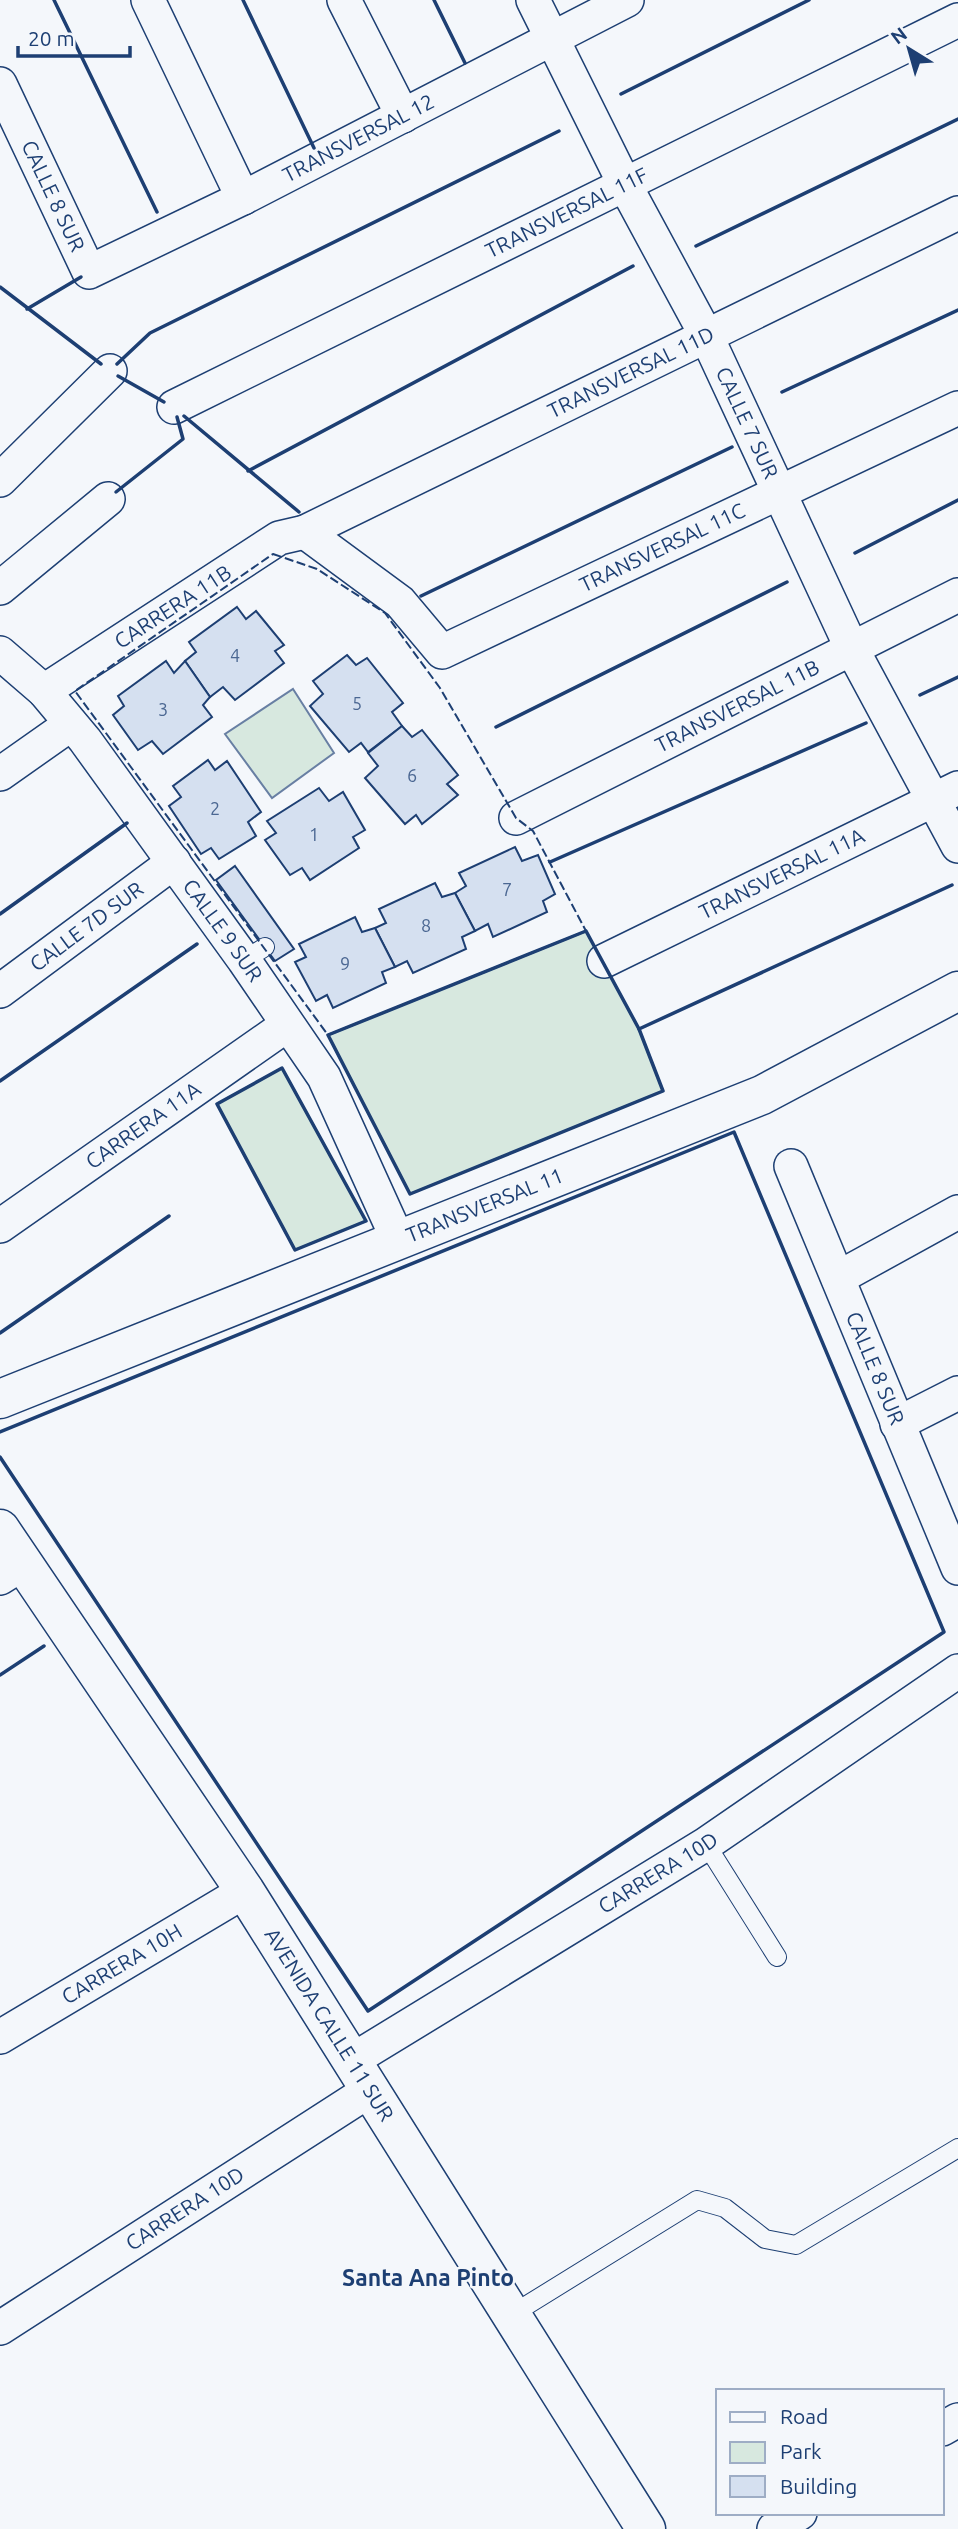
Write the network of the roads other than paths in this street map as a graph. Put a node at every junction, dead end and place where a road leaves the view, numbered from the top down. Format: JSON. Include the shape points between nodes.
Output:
{"nodes":[{"id":1,"x":148,"y":0,"type":"edge"},
{"id":2,"x":344,"y":0,"type":"edge"},
{"id":3,"x":533,"y":0,"type":"edge"},
{"id":4,"x":627,"y":0,"type":"edge"},
{"id":5,"x":958,"y":20,"type":"edge"},
{"id":6,"x":552,"y":39,"type":"junction"},
{"id":7,"x":0,"y":84,"type":"edge"},
{"id":8,"x":403,"y":117,"type":"junction"},
{"id":9,"x":626,"y":187,"type":"junction"},
{"id":10,"x":243,"y":198,"type":"junction"},
{"id":11,"x":958,"y":213,"type":"edge"},
{"id":12,"x":89,"y":272,"type":"joint"},
{"id":13,"x":706,"y":335,"type":"junction"},
{"id":14,"x":110,"y":371,"type":"dead end"},
{"id":15,"x":174,"y":407,"type":"dead end"},
{"id":16,"x":958,"y":408,"type":"edge"},
{"id":17,"x":0,"y":480,"type":"edge"},
{"id":18,"x":779,"y":493,"type":"junction"},
{"id":19,"x":108,"y":499,"type":"dead end"},
{"id":20,"x":305,"y":532,"type":"junction"},
{"id":21,"x":0,"y":588,"type":"edge"},
{"id":22,"x":958,"y":595,"type":"edge"},
{"id":23,"x":852,"y":649,"type":"junction"},
{"id":24,"x":0,"y":653,"type":"edge"},
{"id":25,"x":44,"y":691,"type":"junction"},
{"id":26,"x":71,"y":724,"type":"junction"},
{"id":27,"x":0,"y":774,"type":"edge"},
{"id":28,"x":945,"y":794,"type":"edge"},
{"id":29,"x":516,"y":818,"type":"dead end"},
{"id":30,"x":958,"y":846,"type":"edge"},
{"id":31,"x":174,"y":862,"type":"junction"},
{"id":32,"x":604,"y":961,"type":"dead end"},
{"id":33,"x":0,"y":991,"type":"edge"},
{"id":34,"x":958,"y":991,"type":"edge"},
{"id":35,"x":287,"y":1025,"type":"junction"},
{"id":36,"x":792,"y":1166,"type":"dead end"},
{"id":37,"x":958,"y":1212,"type":"edge"},
{"id":38,"x":1,"y":1224,"type":"edge"},
{"id":39,"x":398,"y":1240,"type":"junction"},
{"id":40,"x":838,"y":1278,"type":"junction"},
{"id":41,"x":958,"y":1392,"type":"edge"},
{"id":42,"x":0,"y":1399,"type":"edge"},
{"id":43,"x":897,"y":1424,"type":"junction"},
{"id":44,"x":0,"y":1529,"type":"edge"},
{"id":45,"x":958,"y":1568,"type":"edge"},
{"id":46,"x":12,"y":1571,"type":"edge"},
{"id":47,"x":958,"y":1671,"type":"edge"},
{"id":48,"x":706,"y":1843,"type":"junction"},
{"id":49,"x":245,"y":1891,"type":"junction"},
{"id":50,"x":777,"y":1957,"type":"dead end"},
{"id":51,"x":0,"y":2037,"type":"edge"},
{"id":52,"x":361,"y":2076,"type":"junction"},
{"id":53,"x":958,"y":2148,"type":"edge"},
{"id":54,"x":511,"y":2315,"type":"junction"},
{"id":55,"x":0,"y":2328,"type":"edge"},
{"id":56,"x":797,"y":2515,"type":"edge"},
{"id":57,"x":646,"y":2529,"type":"edge"},
{"id":58,"x":774,"y":2529,"type":"edge"}],
"edges":[{"from":1,"to":10,"type":"street"},
{"from":2,"to":8,"type":"street"},
{"from":3,"to":6,"type":"street","name":"CALLE 7 SUR"},
{"from":4,"to":6,"type":"street","name":"TRANSVERSAL 12"},
{"from":5,"to":9,"type":"street","name":"TRANSVERSAL 11F"},
{"from":6,"to":8,"type":"street","name":"TRANSVERSAL 12"},
{"from":6,"to":9,"type":"street","name":"CALLE 7 SUR"},
{"from":7,"to":12,"type":"street","name":"CALLE 8 SUR"},
{"from":8,"to":10,"type":"street","name":"TRANSVERSAL 12"},
{"from":9,"to":13,"type":"street","name":"CALLE 7 SUR"},
{"from":9,"to":15,"type":"street","name":"TRANSVERSAL 11F"},
{"from":10,"to":12,"type":"street","name":"TRANSVERSAL 12"},
{"from":11,"to":13,"type":"street","name":"TRANSVERSAL 11D"},
{"from":13,"to":18,"type":"street","name":"CALLE 7 SUR"},
{"from":13,"to":20,"type":"street","name":"TRANSVERSAL 11D"},
{"from":14,"to":17,"type":"street"},
{"from":16,"to":18,"type":"street","name":"TRANSVERSAL 11C"},
{"from":18,"to":20,"type":"street","name":"TRANSVERSAL 11C","via":[[442,652],[400,602]]},
{"from":18,"to":23,"type":"street","name":"CALLE 7 SUR"},
{"from":19,"to":21,"type":"street"},
{"from":20,"to":25,"type":"street","name":"CARRERA 11B","via":[[279,538]]},
{"from":22,"to":23,"type":"street","name":"TRANSVERSAL 11B"},
{"from":23,"to":28,"type":"street","name":"CALLE 7 SUR"},
{"from":23,"to":29,"type":"street","name":"TRANSVERSAL 11B"},
{"from":24,"to":25,"type":"street","name":"CALLE 9 SUR"},
{"from":25,"to":26,"type":"street","name":"CALLE 9 SUR"},
{"from":26,"to":27,"type":"street"},
{"from":26,"to":31,"type":"street","name":"CALLE 9 SUR"},
{"from":28,"to":30,"type":"street","name":"CALLE 7 SUR"},
{"from":28,"to":32,"type":"street","name":"TRANSVERSAL 11A"},
{"from":31,"to":33,"type":"street","name":"CALLE 7D SUR"},
{"from":31,"to":35,"type":"street","name":"CALLE 9 SUR","via":[[255,954]]},
{"from":34,"to":39,"type":"street","name":"TRANSVERSAL 11","via":[[762,1095]]},
{"from":35,"to":38,"type":"street","name":"CARRERA 11A"},
{"from":35,"to":39,"type":"street","name":"CALLE 9 SUR","via":[[324,1077]]},
{"from":36,"to":40,"type":"street","name":"CALLE 8 SUR"},
{"from":37,"to":40,"type":"street"},
{"from":39,"to":42,"type":"street","name":"TRANSVERSAL 11"},
{"from":40,"to":43,"type":"street","name":"CALLE 8 SUR"},
{"from":41,"to":43,"type":"street"},
{"from":43,"to":45,"type":"street","name":"CALLE 8 SUR"},
{"from":44,"to":46,"type":"street","name":"AVENIDA CALLE 11 SUR"},
{"from":46,"to":49,"type":"street","name":"AVENIDA CALLE 11 SUR"},
{"from":47,"to":48,"type":"street","name":"CARRERA 10D"},
{"from":48,"to":50,"type":"lane"},
{"from":48,"to":52,"type":"street","name":"CARRERA 10D"},
{"from":49,"to":51,"type":"street","name":"CARRERA 10H"},
{"from":49,"to":52,"type":"street","name":"AVENIDA CALLE 11 SUR"},
{"from":52,"to":54,"type":"street","name":"AVENIDA CALLE 11 SUR"},
{"from":52,"to":55,"type":"street","name":"CARRERA 10D"},
{"from":53,"to":54,"type":"lane","via":[[796,2245],[765,2239],[725,2208],[697,2200]]},
{"from":54,"to":57,"type":"street","name":"AVENIDA CALLE 11 SUR"},
{"from":56,"to":58,"type":"street"}]}
